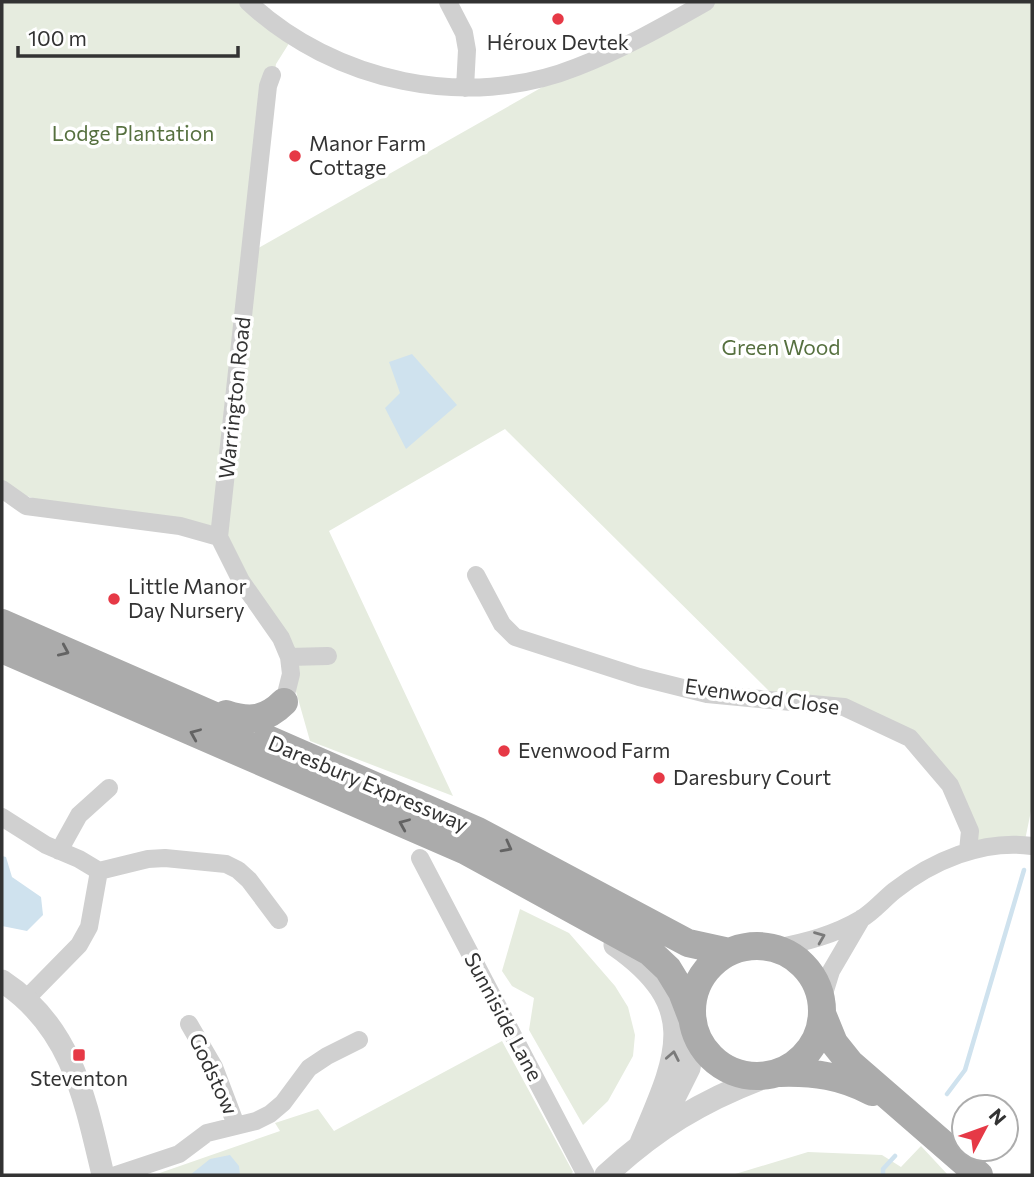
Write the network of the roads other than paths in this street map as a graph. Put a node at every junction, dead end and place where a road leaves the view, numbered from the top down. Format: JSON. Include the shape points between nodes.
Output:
{"nodes":[{"id":1,"x":248,"y":2,"type":"edge"},
{"id":2,"x":449,"y":2,"type":"edge"},
{"id":3,"x":706,"y":2,"type":"edge"},
{"id":4,"x":272,"y":75,"type":"dead end"},
{"id":5,"x":465,"y":88,"type":"junction"},
{"id":6,"x":2,"y":489,"type":"edge"},
{"id":7,"x":219,"y":537,"type":"junction"},
{"id":8,"x":476,"y":575,"type":"dead end"},
{"id":9,"x":2,"y":623,"type":"edge"},
{"id":10,"x":2,"y":649,"type":"edge"},
{"id":11,"x":328,"y":656,"type":"dead end"},
{"id":12,"x":289,"y":657,"type":"junction"},
{"id":13,"x":137,"y":684,"type":"junction"},
{"id":14,"x":284,"y":702,"type":"junction"},
{"id":15,"x":310,"y":759,"type":"junction"},
{"id":16,"x":109,"y":788,"type":"dead end"},
{"id":17,"x":2,"y":817,"type":"edge"},
{"id":18,"x":1032,"y":846,"type":"edge"},
{"id":19,"x":59,"y":851,"type":"junction"},
{"id":20,"x":968,"y":851,"type":"junction"},
{"id":21,"x":420,"y":858,"type":"dead end"},
{"id":22,"x":99,"y":871,"type":"junction"},
{"id":23,"x":525,"y":881,"type":"junction"},
{"id":24,"x":862,"y":918,"type":"junction"},
{"id":25,"x":279,"y":920,"type":"dead end"},
{"id":26,"x":775,"y":948,"type":"junction"},
{"id":27,"x":729,"y":952,"type":"junction"},
{"id":28,"x":2,"y":981,"type":"edge"},
{"id":29,"x":26,"y":999,"type":"junction"},
{"id":30,"x":823,"y":1008,"type":"junction"},
{"id":31,"x":189,"y":1024,"type":"dead end"},
{"id":32,"x":694,"y":1025,"type":"junction"},
{"id":33,"x":359,"y":1040,"type":"dead end"},
{"id":34,"x":772,"y":1075,"type":"junction"},
{"id":35,"x":903,"y":1108,"type":"junction"},
{"id":36,"x":236,"y":1125,"type":"junction"},
{"id":37,"x":641,"y":1143,"type":"junction"},
{"id":38,"x":103,"y":1175,"type":"edge"},
{"id":39,"x":116,"y":1175,"type":"edge"},
{"id":40,"x":586,"y":1175,"type":"edge"},
{"id":41,"x":606,"y":1175,"type":"edge"},
{"id":42,"x":979,"y":1175,"type":"edge"}],
"edges":[{"from":1,"to":5,"type":"street","via":[[293,37],[327,56],[379,76]]},
{"from":2,"to":5,"type":"street","via":[[464,33]]},
{"from":3,"to":5,"type":"street","via":[[576,68],[526,82]]},
{"from":4,"to":7,"type":"street","name":"Warrington Road"},
{"from":6,"to":7,"type":"street","via":[[26,506],[180,526]]},
{"from":7,"to":12,"type":"street"},
{"from":8,"to":20,"type":"street","name":"Evenwood Close","via":[[502,624],[515,637],[707,694],[844,706],[910,738],[950,785],[970,831]]},
{"from":9,"to":13,"type":"main road","name":"Daresbury Expressway","one_way":true},
{"from":23,"to":10,"type":"main road","name":"Daresbury Expressway","one_way":true,"via":[[467,851]]},
{"from":11,"to":12,"type":"street"},
{"from":12,"to":14,"type":"street","via":[[291,674]]},
{"from":13,"to":14,"type":"main road","via":[[252,720]]},
{"from":13,"to":15,"type":"main road","name":"Daresbury Expressway"},
{"from":14,"to":15,"type":"main road","via":[[288,726]]},
{"from":15,"to":27,"type":"main road","name":"Daresbury Expressway","one_way":true,"via":[[478,831],[688,943]]},
{"from":16,"to":19,"type":"street","via":[[79,815]]},
{"from":17,"to":19,"type":"street"},
{"from":18,"to":20,"type":"street"},
{"from":19,"to":22,"type":"street"},
{"from":20,"to":24,"type":"street","via":[[896,890]]},
{"from":21,"to":40,"type":"street","name":"Sunniside Lane"},
{"from":22,"to":25,"type":"street","via":[[165,858],[226,864],[248,880]]},
{"from":22,"to":29,"type":"street","via":[[85,935]]},
{"from":23,"to":32,"type":"main road","name":"Daresbury Expressway","via":[[650,952],[682,992]]},
{"from":37,"to":23,"type":"street","one_way":true,"via":[[674,1056],[672,1008],[638,960]]},
{"from":26,"to":24,"type":"street","one_way":true,"via":[[814,941]]},
{"from":24,"to":30,"type":"street","via":[[831,971]]},
{"from":26,"to":27,"type":"main road","via":[[752,946]]},
{"from":26,"to":30,"type":"main road","via":[[806,967],[817,983]]},
{"from":27,"to":32,"type":"main road","via":[[712,963],[700,979],[693,998]]},
{"from":28,"to":29,"type":"street"},
{"from":29,"to":38,"type":"street","via":[[62,1044],[78,1076]]},
{"from":30,"to":34,"type":"main road","via":[[819,1035],[810,1051],[797,1064]]},
{"from":30,"to":35,"type":"main road","via":[[834,1043],[850,1063]]},
{"from":31,"to":36,"type":"street","name":"Godstow","via":[[214,1067]]},
{"from":32,"to":34,"type":"main road","via":[[706,1052],[722,1067],[743,1075]]},
{"from":32,"to":37,"type":"street","via":[[689,1068],[674,1100]]},
{"from":33,"to":36,"type":"street","name":"Godstow","via":[[309,1068],[270,1114]]},
{"from":34,"to":35,"type":"main road","via":[[812,1072],[852,1081]]},
{"from":34,"to":37,"type":"street","via":[[693,1108]]},
{"from":35,"to":42,"type":"main road"},
{"from":36,"to":39,"type":"street","name":"Godstow","via":[[207,1133],[179,1154]]},
{"from":37,"to":41,"type":"street"}]}
